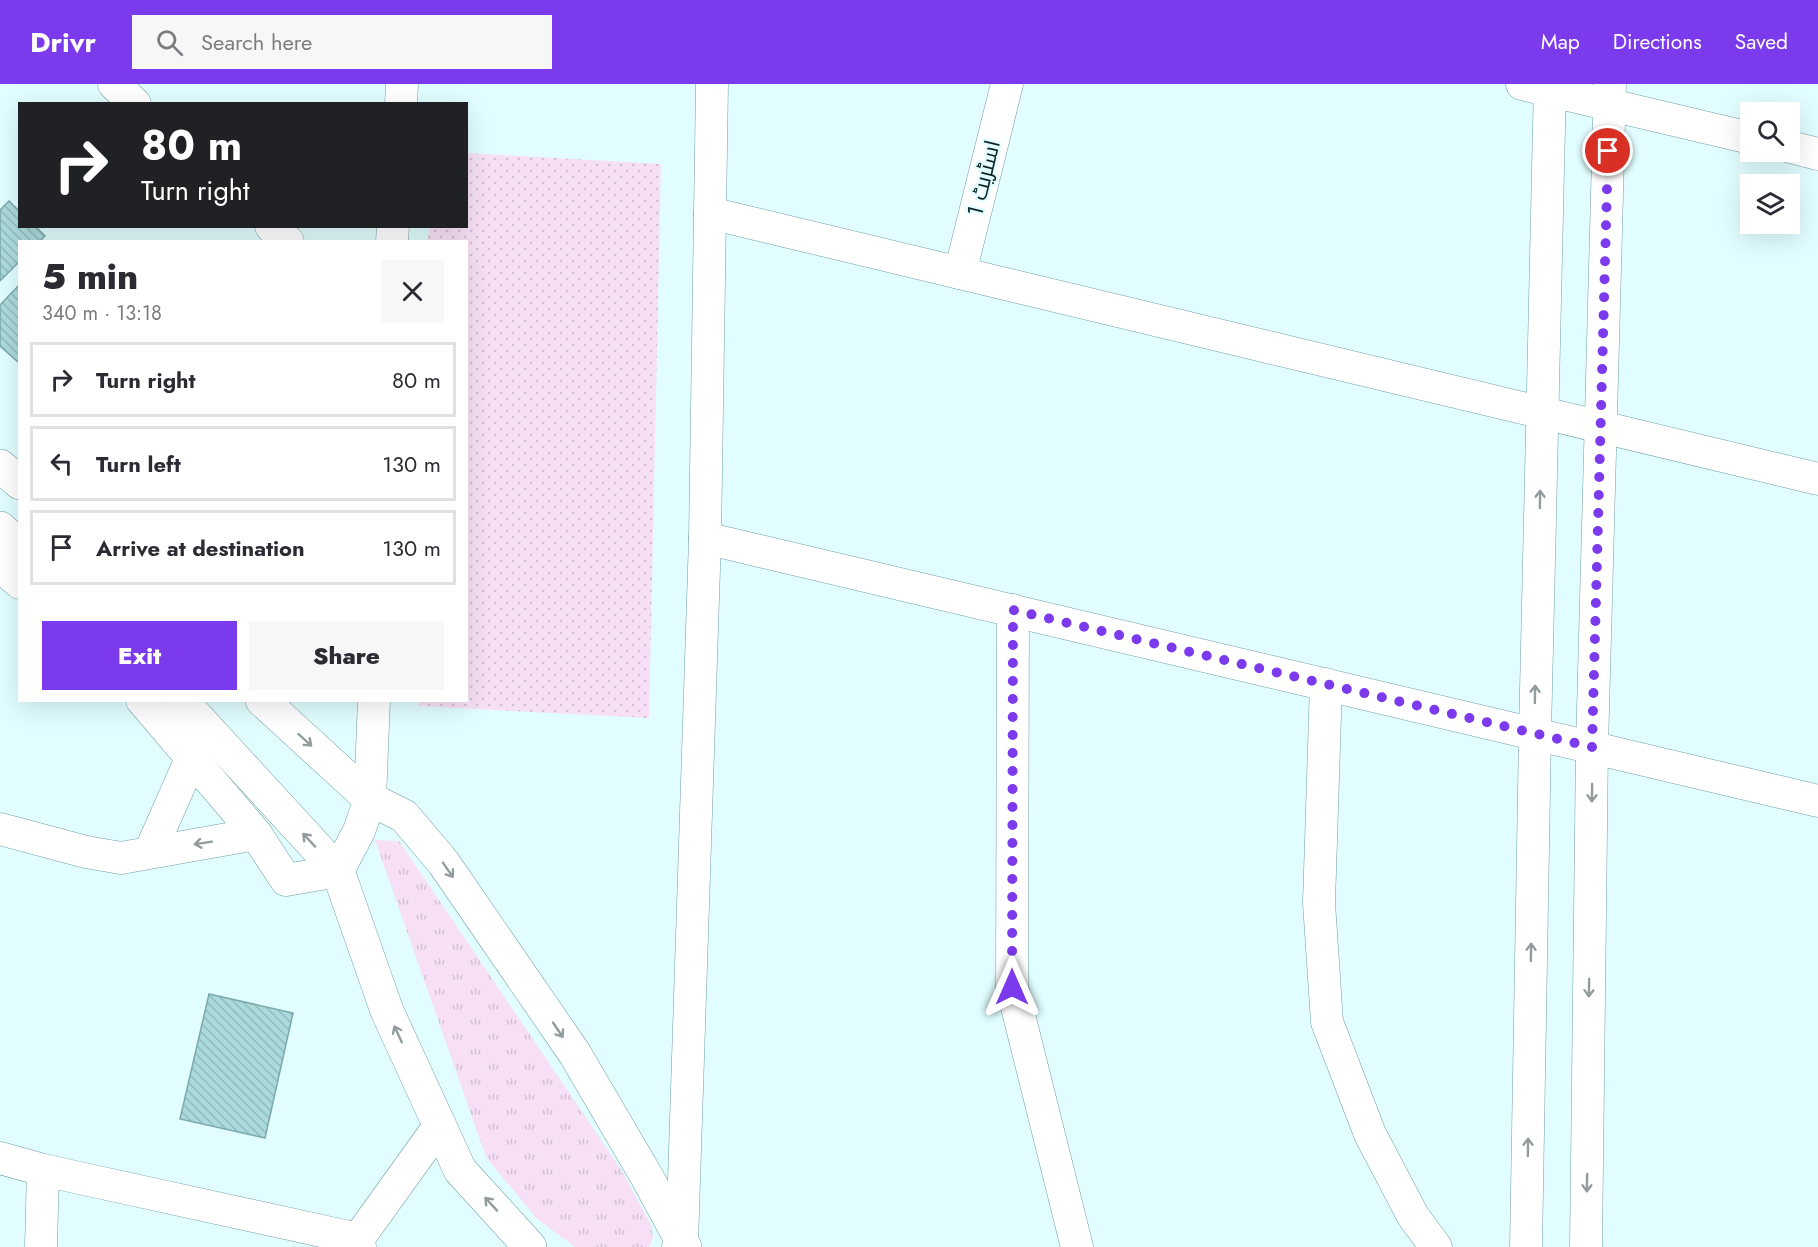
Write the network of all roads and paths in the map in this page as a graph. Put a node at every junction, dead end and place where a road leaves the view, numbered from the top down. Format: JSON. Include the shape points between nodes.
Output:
{"nodes":[{"id":1,"x":114,"y":84,"type":"edge"},
{"id":2,"x":402,"y":84,"type":"edge"},
{"id":3,"x":712,"y":84,"type":"edge"},
{"id":4,"x":1006,"y":84,"type":"edge"},
{"id":5,"x":1541,"y":86,"type":"edge"},
{"id":6,"x":1610,"y":94,"type":"edge"},
{"id":7,"x":133,"y":102,"type":"edge"},
{"id":8,"x":400,"y":102,"type":"edge"},
{"id":9,"x":1740,"y":135,"type":"edge"},
{"id":10,"x":1800,"y":150,"type":"edge"},
{"id":11,"x":1818,"y":154,"type":"edge"},
{"id":12,"x":710,"y":213,"type":"junction"},
{"id":13,"x":273,"y":228,"type":"edge"},
{"id":14,"x":286,"y":240,"type":"edge"},
{"id":15,"x":960,"y":273,"type":"junction"},
{"id":16,"x":1542,"y":412,"type":"junction"},
{"id":17,"x":1601,"y":427,"type":"junction"},
{"id":18,"x":0,"y":466,"type":"edge"},
{"id":19,"x":1818,"y":479,"type":"edge"},
{"id":20,"x":18,"y":481,"type":"edge"},
{"id":21,"x":0,"y":528,"type":"edge"},
{"id":22,"x":705,"y":538,"type":"junction"},
{"id":23,"x":18,"y":544,"type":"edge"},
{"id":24,"x":0,"y":566,"type":"edge"},
{"id":25,"x":18,"y":581,"type":"edge"},
{"id":26,"x":1013,"y":610,"type":"junction"},
{"id":27,"x":1326,"y":684,"type":"junction"},
{"id":28,"x":144,"y":702,"type":"edge"},
{"id":29,"x":183,"y":702,"type":"edge"},
{"id":30,"x":264,"y":702,"type":"edge"},
{"id":31,"x":374,"y":702,"type":"edge"},
{"id":32,"x":1535,"y":734,"type":"junction"},
{"id":33,"x":1592,"y":747,"type":"junction"},
{"id":34,"x":191,"y":759,"type":"junction"},
{"id":35,"x":370,"y":800,"type":"junction"},
{"id":36,"x":1818,"y":801,"type":"edge"},
{"id":37,"x":0,"y":829,"type":"edge"},
{"id":38,"x":256,"y":834,"type":"junction"},
{"id":39,"x":150,"y":852,"type":"junction"},
{"id":40,"x":338,"y":871,"type":"junction"},
{"id":41,"x":440,"y":1125,"type":"junction"},
{"id":42,"x":0,"y":1158,"type":"edge"},
{"id":43,"x":43,"y":1170,"type":"junction"},
{"id":44,"x":359,"y":1243,"type":"edge"},
{"id":45,"x":681,"y":1245,"type":"edge"},
{"id":46,"x":42,"y":1247,"type":"edge"},
{"id":47,"x":530,"y":1247,"type":"edge"},
{"id":48,"x":1077,"y":1247,"type":"edge"},
{"id":49,"x":1436,"y":1247,"type":"edge"},
{"id":50,"x":1526,"y":1247,"type":"edge"},
{"id":51,"x":1586,"y":1247,"type":"edge"}],
"edges":[{"from":1,"to":7,"type":"street"},
{"from":2,"to":8,"type":"street"},
{"from":3,"to":12,"type":"street"},
{"from":4,"to":15,"type":"street","name":"اسٹریٹ 1"},
{"from":5,"to":6,"type":"street"},
{"from":5,"to":16,"type":"street"},
{"from":6,"to":9,"type":"street"},
{"from":6,"to":17,"type":"street"},
{"from":10,"to":11,"type":"street"},
{"from":12,"to":15,"type":"street"},
{"from":12,"to":22,"type":"street"},
{"from":13,"to":14,"type":"street"},
{"from":15,"to":16,"type":"street"},
{"from":16,"to":17,"type":"street"},
{"from":32,"to":16,"type":"street","one_way":true},
{"from":17,"to":19,"type":"street"},
{"from":17,"to":33,"type":"street"},
{"from":18,"to":20,"type":"street"},
{"from":21,"to":23,"type":"street"},
{"from":22,"to":26,"type":"street"},
{"from":22,"to":45,"type":"street"},
{"from":24,"to":25,"type":"street"},
{"from":26,"to":27,"type":"street"},
{"from":26,"to":48,"type":"street","via":[[1012,987]]},
{"from":27,"to":32,"type":"street"},
{"from":27,"to":49,"type":"street","via":[[1319,903],[1327,1022],[1370,1134],[1413,1216]]},
{"from":28,"to":34,"type":"street"},
{"from":40,"to":29,"type":"street","one_way":true},
{"from":30,"to":35,"type":"street","one_way":true},
{"from":31,"to":35,"type":"street"},
{"from":32,"to":33,"type":"street"},
{"from":50,"to":32,"type":"street","one_way":true},
{"from":33,"to":36,"type":"street"},
{"from":33,"to":51,"type":"street","one_way":true},
{"from":34,"to":38,"type":"street"},
{"from":34,"to":39,"type":"street"},
{"from":35,"to":40,"type":"street"},
{"from":35,"to":45,"type":"street","one_way":true,"via":[[404,816],[443,862],[574,1054],[647,1177]]},
{"from":37,"to":39,"type":"street","via":[[121,858]]},
{"from":38,"to":39,"type":"street","one_way":true},
{"from":38,"to":40,"type":"street","via":[[286,880]]},
{"from":41,"to":40,"type":"street","one_way":true,"via":[[387,1011]]},
{"from":41,"to":44,"type":"street"},
{"from":47,"to":41,"type":"street","one_way":true,"via":[[460,1170]]},
{"from":42,"to":43,"type":"street"},
{"from":43,"to":44,"type":"street"},
{"from":43,"to":46,"type":"street"}]}
